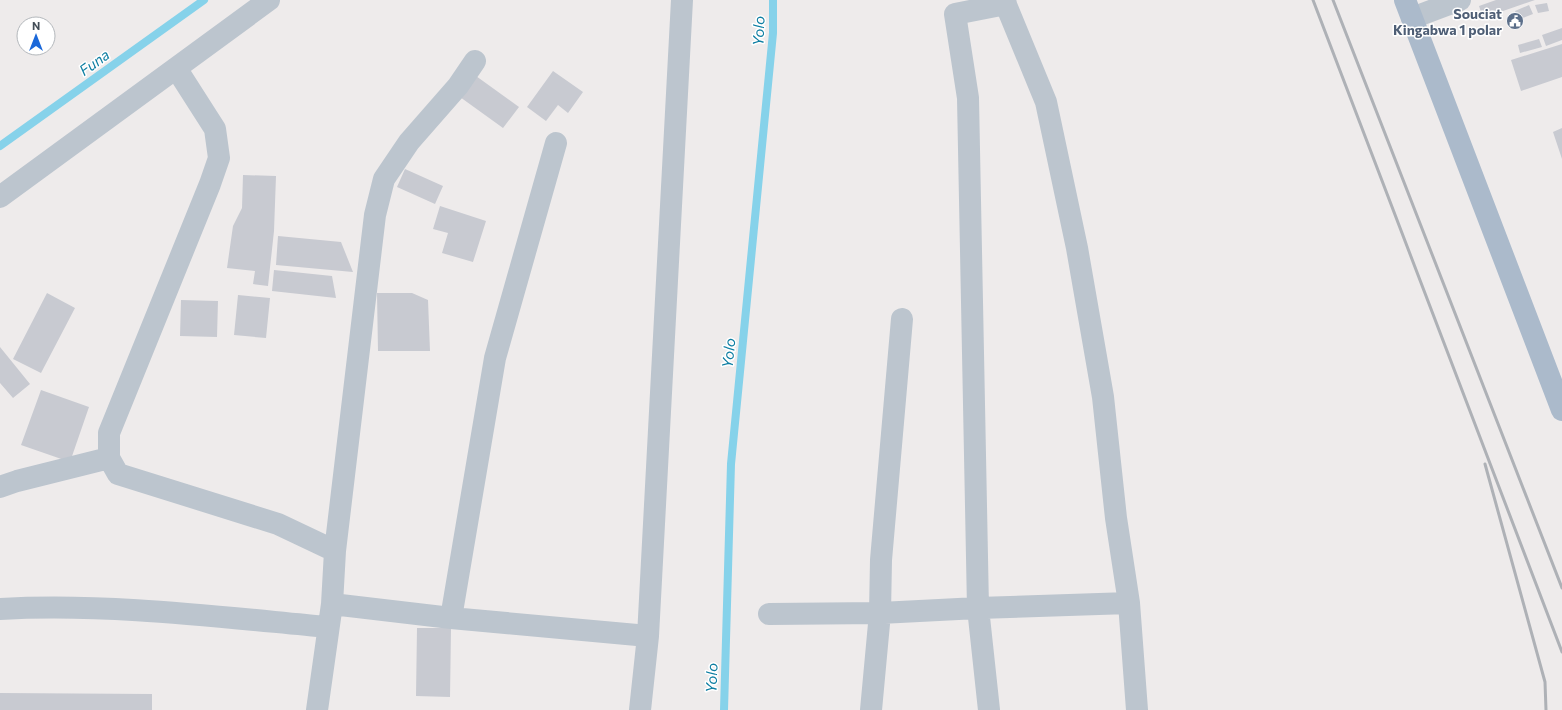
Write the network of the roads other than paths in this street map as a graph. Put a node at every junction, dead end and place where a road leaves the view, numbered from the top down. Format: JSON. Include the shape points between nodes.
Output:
{"nodes":[{"id":1,"x":269,"y":0,"type":"edge"},
{"id":2,"x":682,"y":0,"type":"edge"},
{"id":3,"x":1460,"y":0,"type":"edge"},
{"id":4,"x":1005,"y":2,"type":"edge"},
{"id":5,"x":1408,"y":9,"type":"edge"},
{"id":6,"x":475,"y":61,"type":"dead end"},
{"id":7,"x":176,"y":68,"type":"junction"},
{"id":8,"x":556,"y":143,"type":"dead end"},
{"id":9,"x":0,"y":197,"type":"edge"},
{"id":10,"x":902,"y":319,"type":"dead end"},
{"id":11,"x":1562,"y":410,"type":"edge"},
{"id":12,"x":109,"y":458,"type":"junction"},
{"id":13,"x":0,"y":487,"type":"edge"},
{"id":14,"x":335,"y":551,"type":"junction"},
{"id":15,"x":1129,"y":603,"type":"junction"},
{"id":16,"x":332,"y":604,"type":"junction"},
{"id":17,"x":978,"y":608,"type":"junction"},
{"id":18,"x":0,"y":609,"type":"edge"},
{"id":19,"x":880,"y":613,"type":"junction"},
{"id":20,"x":769,"y":614,"type":"dead end"},
{"id":21,"x":451,"y":618,"type":"junction"},
{"id":22,"x":328,"y":627,"type":"junction"},
{"id":23,"x":648,"y":636,"type":"junction"},
{"id":24,"x":317,"y":710,"type":"edge"},
{"id":25,"x":640,"y":710,"type":"edge"},
{"id":26,"x":871,"y":710,"type":"edge"},
{"id":27,"x":989,"y":710,"type":"edge"},
{"id":28,"x":1137,"y":710,"type":"edge"}],
"edges":[{"from":1,"to":7,"type":"street"},
{"from":2,"to":23,"type":"street"},
{"from":3,"to":5,"type":"street"},
{"from":4,"to":15,"type":"street","via":[[1046,102],[1077,248],[1103,397],[1116,518]]},
{"from":4,"to":17,"type":"street","via":[[955,14],[968,98]]},
{"from":5,"to":11,"type":"main road"},
{"from":6,"to":14,"type":"street","via":[[458,86],[409,142],[384,179],[375,215]]},
{"from":7,"to":9,"type":"street"},
{"from":7,"to":12,"type":"street","via":[[215,129],[219,158],[109,434]]},
{"from":8,"to":21,"type":"street","via":[[495,358]]},
{"from":10,"to":19,"type":"street","via":[[881,560]]},
{"from":12,"to":13,"type":"street"},
{"from":12,"to":14,"type":"street","via":[[118,474],[278,524]]},
{"from":14,"to":16,"type":"street"},
{"from":15,"to":17,"type":"street"},
{"from":15,"to":28,"type":"street"},
{"from":16,"to":21,"type":"street"},
{"from":16,"to":22,"type":"street"},
{"from":17,"to":19,"type":"street"},
{"from":17,"to":27,"type":"street"},
{"from":18,"to":22,"type":"street","via":[[41,607],[143,611]]},
{"from":19,"to":20,"type":"street"},
{"from":19,"to":26,"type":"street"},
{"from":21,"to":23,"type":"street"},
{"from":22,"to":24,"type":"street"},
{"from":23,"to":25,"type":"street"}]}
